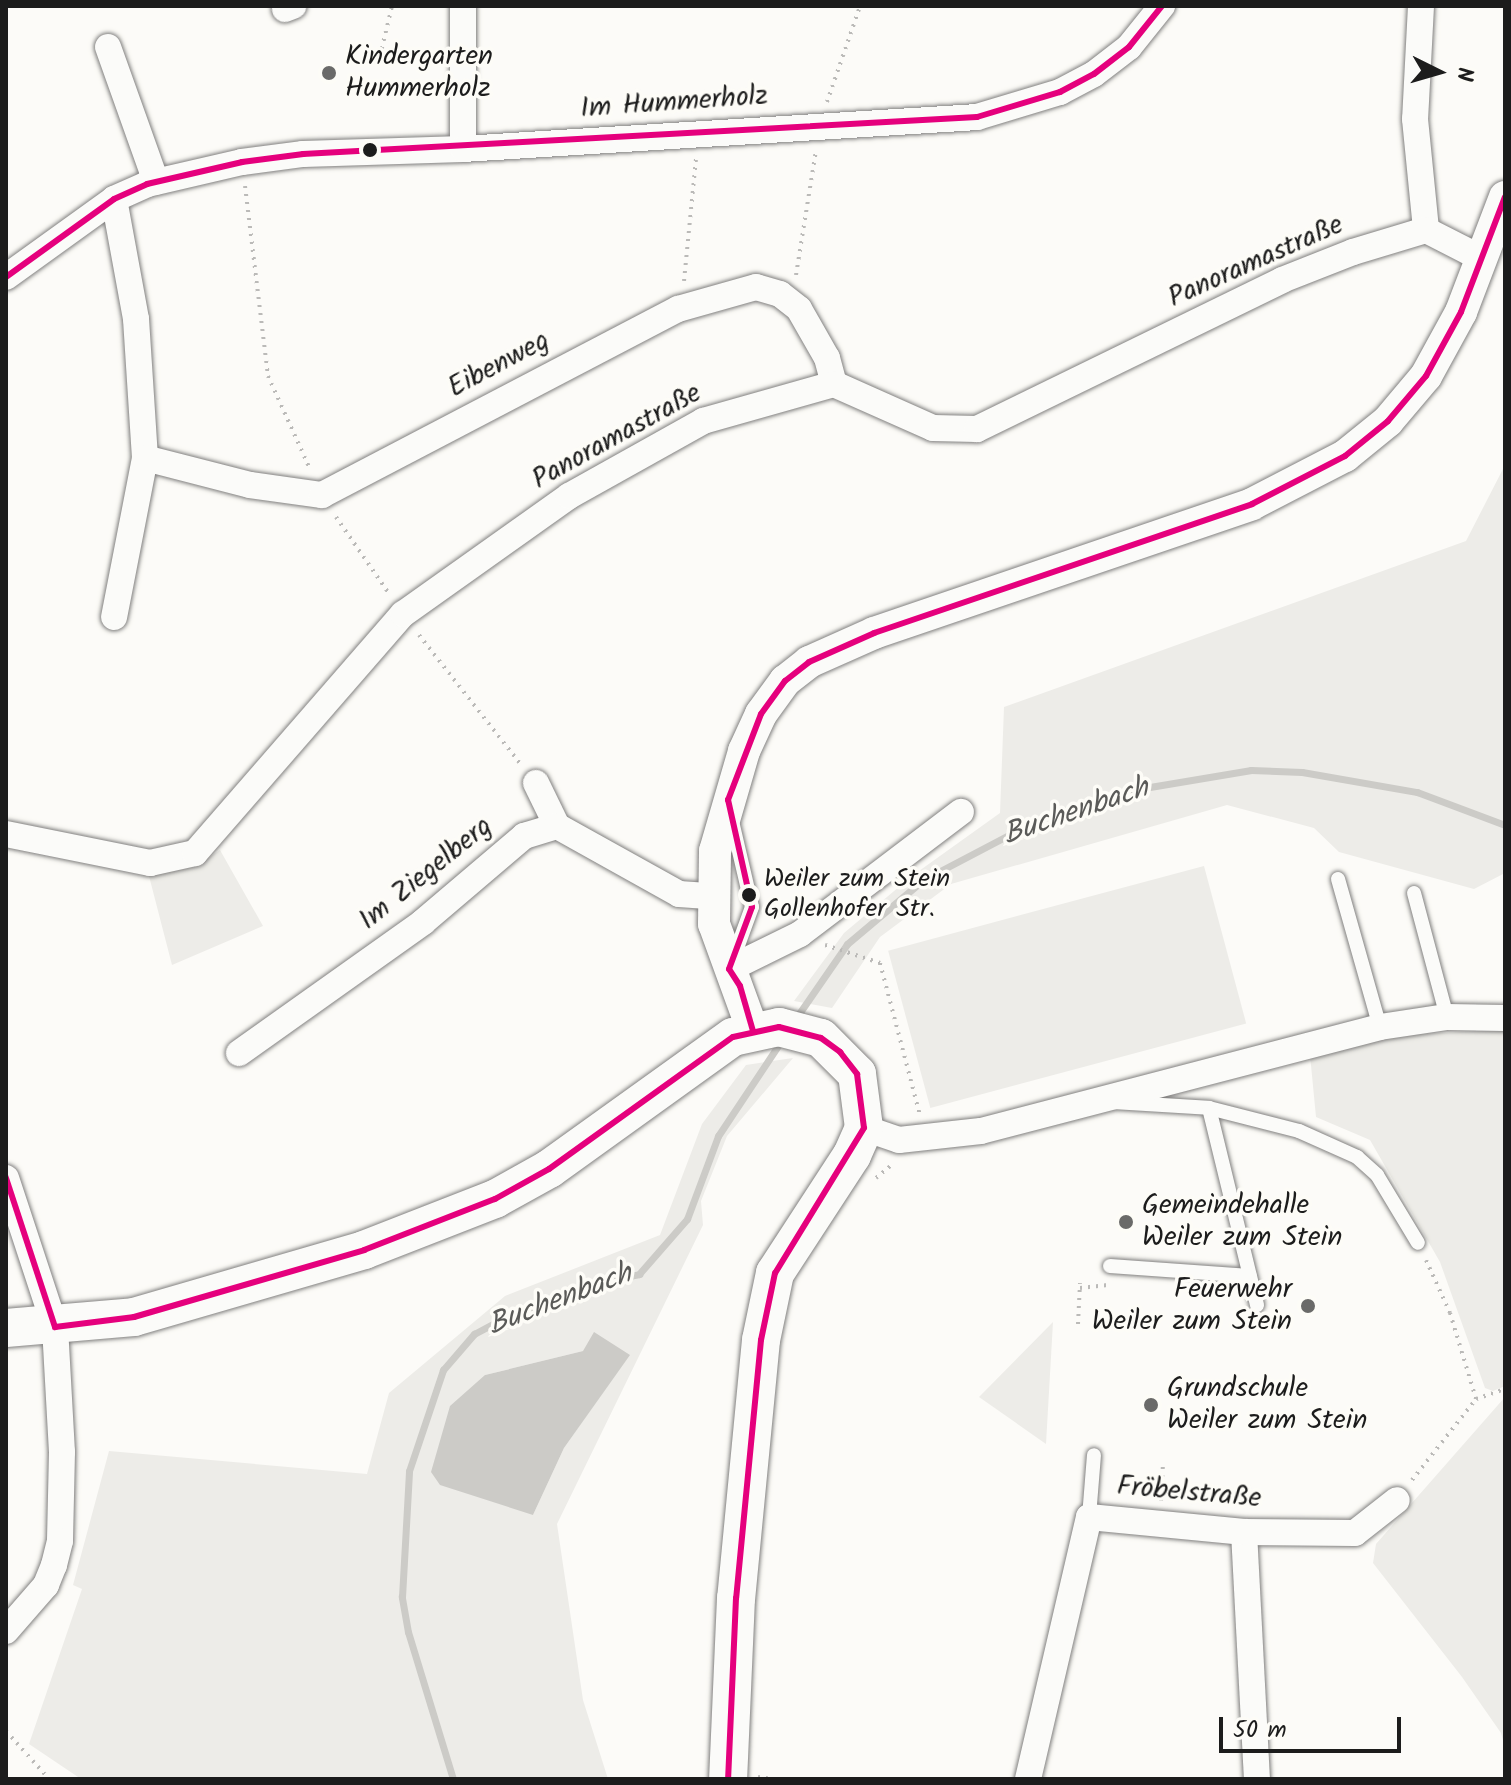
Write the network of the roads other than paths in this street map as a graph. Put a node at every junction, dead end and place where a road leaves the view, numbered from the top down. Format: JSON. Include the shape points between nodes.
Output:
{"nodes":[{"id":1,"x":463,"y":6,"type":"edge"},
{"id":2,"x":1162,"y":6,"type":"edge"},
{"id":3,"x":1421,"y":6,"type":"edge"},
{"id":4,"x":108,"y":47,"type":"dead end"},
{"id":5,"x":463,"y":149,"type":"junction"},
{"id":6,"x":156,"y":182,"type":"junction"},
{"id":7,"x":1505,"y":197,"type":"edge"},
{"id":8,"x":114,"y":199,"type":"junction"},
{"id":9,"x":1426,"y":230,"type":"junction"},
{"id":10,"x":1483,"y":259,"type":"junction"},
{"id":11,"x":6,"y":277,"type":"edge"},
{"id":12,"x":834,"y":384,"type":"junction"},
{"id":13,"x":145,"y":458,"type":"junction"},
{"id":14,"x":114,"y":617,"type":"dead end"},
{"id":15,"x":536,"y":783,"type":"road end"},
{"id":16,"x":728,"y":800,"type":"junction"},
{"id":17,"x":961,"y":812,"type":"dead end"},
{"id":18,"x":557,"y":826,"type":"junction"},
{"id":19,"x":6,"y":834,"type":"edge"},
{"id":20,"x":1338,"y":879,"type":"dead end"},
{"id":21,"x":1414,"y":893,"type":"dead end"},
{"id":22,"x":711,"y":896,"type":"junction"},
{"id":23,"x":729,"y":969,"type":"junction"},
{"id":24,"x":1447,"y":1017,"type":"junction"},
{"id":25,"x":1505,"y":1018,"type":"edge"},
{"id":26,"x":1380,"y":1027,"type":"junction"},
{"id":27,"x":747,"y":1033,"type":"junction"},
{"id":28,"x":239,"y":1053,"type":"dead end"},
{"id":29,"x":1108,"y":1101,"type":"junction"},
{"id":30,"x":1209,"y":1108,"type":"junction"},
{"id":31,"x":864,"y":1128,"type":"junction"},
{"id":32,"x":6,"y":1178,"type":"edge"},
{"id":33,"x":1418,"y":1243,"type":"road end"},
{"id":34,"x":1110,"y":1266,"type":"dead end"},
{"id":35,"x":1250,"y":1276,"type":"junction"},
{"id":36,"x":1257,"y":1305,"type":"dead end"},
{"id":37,"x":55,"y":1327,"type":"junction"},
{"id":38,"x":6,"y":1328,"type":"edge"},
{"id":39,"x":1094,"y":1455,"type":"dead end"},
{"id":40,"x":1397,"y":1500,"type":"road end"},
{"id":41,"x":1089,"y":1517,"type":"junction"},
{"id":42,"x":1244,"y":1532,"type":"junction"},
{"id":43,"x":6,"y":1631,"type":"edge"},
{"id":44,"x":741,"y":1777,"type":"edge"},
{"id":45,"x":1028,"y":1779,"type":"edge"},
{"id":46,"x":1257,"y":1779,"type":"edge"}],
"edges":[{"from":1,"to":5,"type":"street"},
{"from":2,"to":5,"type":"street","name":"Im Hummerholz","via":[[1129,47],[1094,74],[1021,106],[977,117]]},
{"from":3,"to":9,"type":"street","via":[[1415,119]]},
{"from":4,"to":6,"type":"street"},
{"from":5,"to":6,"type":"street","name":"Im Hummerholz","via":[[303,154]]},
{"from":6,"to":8,"type":"street","name":"Im Hummerholz"},
{"from":7,"to":10,"type":"street"},
{"from":8,"to":11,"type":"street","name":"Im Hummerholz"},
{"from":8,"to":13,"type":"street","via":[[136,319]]},
{"from":9,"to":10,"type":"street"},
{"from":9,"to":12,"type":"street","name":"Panoramastraße","via":[[1282,280],[977,429],[933,428]]},
{"from":10,"to":16,"type":"street","via":[[1426,376],[1388,421],[1345,456],[1252,504],[874,633],[809,662],[785,681],[761,714]]},
{"from":12,"to":13,"type":"street","name":"Eibenweg","via":[[813,329],[791,303],[756,287],[681,307],[322,495],[250,485]]},
{"from":12,"to":19,"type":"street","name":"Panoramastraße","via":[[703,421],[635,457],[569,496],[403,614],[195,853],[150,863]]},
{"from":13,"to":14,"type":"street"},
{"from":15,"to":18,"type":"street"},
{"from":16,"to":22,"type":"street"},
{"from":16,"to":23,"type":"lane","via":[[752,907]]},
{"from":17,"to":23,"type":"street","via":[[800,934]]},
{"from":18,"to":22,"type":"street","via":[[679,894]]},
{"from":18,"to":28,"type":"street","name":"Im Ziegelberg","via":[[524,836],[423,922]]},
{"from":20,"to":26,"type":"lane"},
{"from":21,"to":24,"type":"lane"},
{"from":22,"to":23,"type":"street"},
{"from":23,"to":27,"type":"street","via":[[740,986]]},
{"from":24,"to":25,"type":"street"},
{"from":24,"to":26,"type":"street"},
{"from":26,"to":29,"type":"street"},
{"from":27,"to":31,"type":"main road","via":[[800,1031],[831,1045],[857,1074]]},
{"from":27,"to":37,"type":"main road","via":[[549,1169],[495,1199],[232,1293],[134,1317]]},
{"from":29,"to":30,"type":"lane","via":[[1133,1107]]},
{"from":29,"to":31,"type":"street","via":[[967,1132],[899,1140]]},
{"from":30,"to":33,"type":"lane","via":[[1299,1131],[1357,1157],[1377,1175]]},
{"from":30,"to":35,"type":"lane"},
{"from":31,"to":44,"type":"main road","via":[[775,1273],[761,1340],[736,1598]]},
{"from":32,"to":37,"type":"street"},
{"from":34,"to":35,"type":"lane"},
{"from":35,"to":36,"type":"lane"},
{"from":37,"to":38,"type":"main road"},
{"from":37,"to":43,"type":"street","via":[[60,1541],[46,1585]]},
{"from":39,"to":41,"type":"lane"},
{"from":40,"to":42,"type":"street","name":"Fröbelstraße","via":[[1355,1533]]},
{"from":41,"to":42,"type":"street","name":"Fröbelstraße"},
{"from":41,"to":45,"type":"street","name":"Fröbelstraße"},
{"from":42,"to":46,"type":"street"}]}
